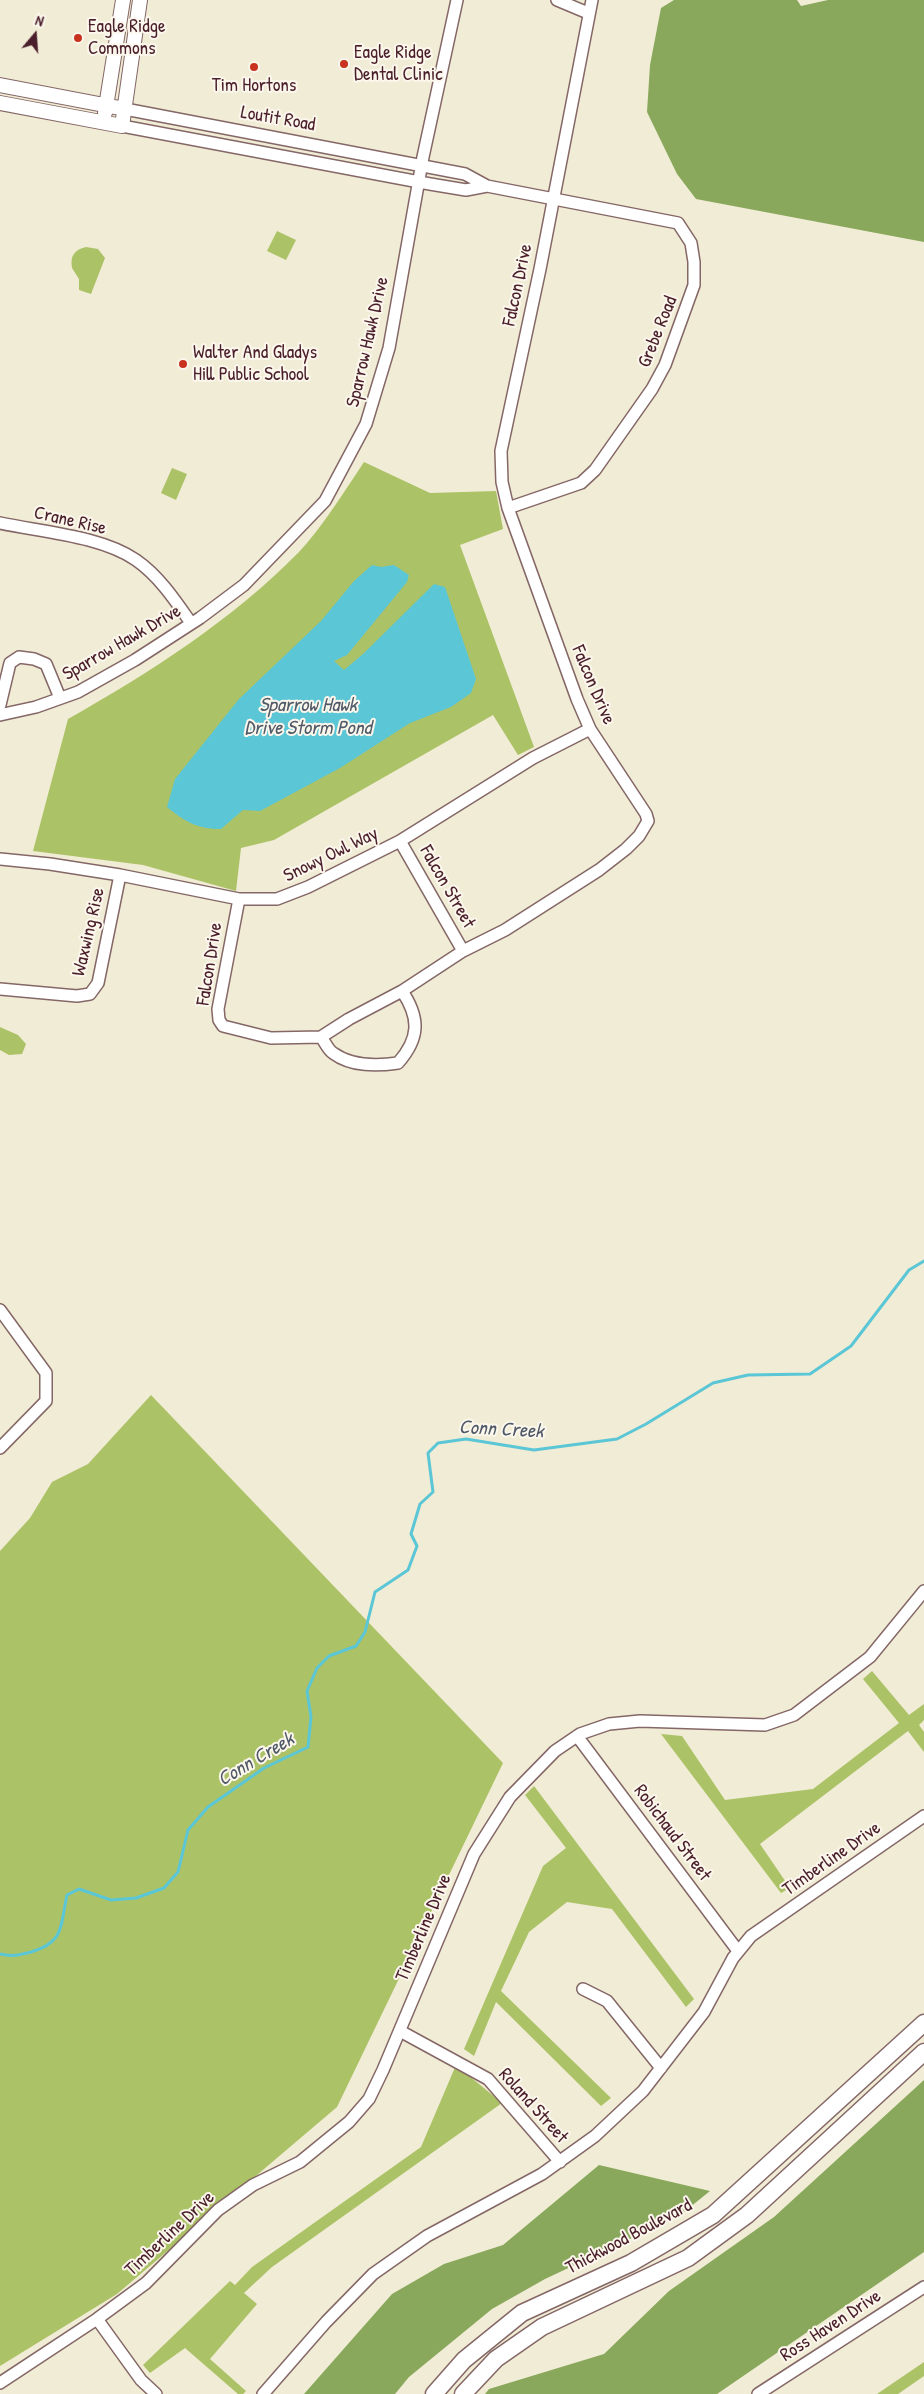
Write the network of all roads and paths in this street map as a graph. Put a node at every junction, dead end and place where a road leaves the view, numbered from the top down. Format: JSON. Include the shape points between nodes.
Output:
{"nodes":[{"id":1,"x":123,"y":0,"type":"edge"},
{"id":2,"x":140,"y":0,"type":"edge"},
{"id":3,"x":457,"y":0,"type":"edge"},
{"id":4,"x":557,"y":0,"type":"edge"},
{"id":5,"x":592,"y":0,"type":"edge"},
{"id":6,"x":588,"y":13,"type":"junction"},
{"id":7,"x":0,"y":85,"type":"edge"},
{"id":8,"x":0,"y":103,"type":"edge"},
{"id":9,"x":106,"y":106,"type":"junction"},
{"id":10,"x":124,"y":110,"type":"junction"},
{"id":11,"x":103,"y":122,"type":"junction"},
{"id":12,"x":122,"y":126,"type":"junction"},
{"id":13,"x":422,"y":165,"type":"junction"},
{"id":14,"x":419,"y":182,"type":"junction"},
{"id":15,"x":487,"y":186,"type":"junction"},
{"id":16,"x":554,"y":197,"type":"junction"},
{"id":17,"x":508,"y":508,"type":"junction"},
{"id":18,"x":0,"y":523,"type":"edge"},
{"id":19,"x":191,"y":623,"type":"junction"},
{"id":20,"x":60,"y":698,"type":"junction"},
{"id":21,"x":0,"y":705,"type":"edge"},
{"id":22,"x":0,"y":715,"type":"edge"},
{"id":23,"x":590,"y":729,"type":"junction"},
{"id":24,"x":400,"y":841,"type":"junction"},
{"id":25,"x":0,"y":859,"type":"edge"},
{"id":26,"x":120,"y":875,"type":"junction"},
{"id":27,"x":239,"y":899,"type":"junction"},
{"id":28,"x":464,"y":951,"type":"junction"},
{"id":29,"x":0,"y":989,"type":"edge"},
{"id":30,"x":402,"y":991,"type":"junction"},
{"id":31,"x":321,"y":1037,"type":"junction"},
{"id":32,"x":0,"y":1310,"type":"edge"},
{"id":33,"x":0,"y":1448,"type":"edge"},
{"id":34,"x":924,"y":1591,"type":"edge"},
{"id":35,"x":577,"y":1736,"type":"junction"},
{"id":36,"x":924,"y":1816,"type":"edge"},
{"id":37,"x":738,"y":1951,"type":"junction"},
{"id":38,"x":583,"y":1989,"type":"dead end"},
{"id":39,"x":924,"y":2023,"type":"edge"},
{"id":40,"x":400,"y":2032,"type":"junction"},
{"id":41,"x":924,"y":2052,"type":"edge"},
{"id":42,"x":661,"y":2068,"type":"junction"},
{"id":43,"x":560,"y":2162,"type":"junction"},
{"id":44,"x":924,"y":2287,"type":"edge"},
{"id":45,"x":98,"y":2319,"type":"junction"},
{"id":46,"x":0,"y":2383,"type":"edge"},
{"id":47,"x":156,"y":2394,"type":"edge"},
{"id":48,"x":263,"y":2394,"type":"edge"},
{"id":49,"x":434,"y":2394,"type":"edge"},
{"id":50,"x":463,"y":2394,"type":"edge"},
{"id":51,"x":758,"y":2394,"type":"edge"}],
"edges":[{"from":1,"to":9,"type":"street"},
{"from":2,"to":10,"type":"street"},
{"from":3,"to":13,"type":"street","name":"Sparrow Hawk Drive"},
{"from":4,"to":6,"type":"street"},
{"from":5,"to":6,"type":"street","name":"Falcon Drive"},
{"from":6,"to":16,"type":"street","name":"Falcon Drive"},
{"from":7,"to":9,"type":"street","name":"Loutit Road"},
{"from":8,"to":11,"type":"street","name":"Loutit Road"},
{"from":9,"to":10,"type":"street","name":"Loutit Road"},
{"from":9,"to":11,"type":"street"},
{"from":10,"to":12,"type":"street"},
{"from":10,"to":13,"type":"street","name":"Loutit Road"},
{"from":11,"to":12,"type":"street","name":"Loutit Road"},
{"from":12,"to":14,"type":"street","name":"Loutit Road"},
{"from":13,"to":14,"type":"street","name":"Sparrow Hawk Drive"},
{"from":13,"to":15,"type":"street","name":"Loutit Road","via":[[465,174]]},
{"from":14,"to":15,"type":"street","name":"Loutit Road","via":[[466,190]]},
{"from":14,"to":19,"type":"street","name":"Sparrow Hawk Drive","via":[[389,348],[366,424],[325,501],[244,585]]},
{"from":15,"to":16,"type":"street","name":"Loutit Road"},
{"from":16,"to":17,"type":"street","name":"Falcon Drive","via":[[501,451],[502,482]]},
{"from":16,"to":17,"type":"street","name":"Grebe Road","via":[[678,223],[691,243],[694,285],[666,366],[595,470],[581,483]]},
{"from":17,"to":23,"type":"street","name":"Falcon Drive"},
{"from":18,"to":19,"type":"street","name":"Crane Rise","via":[[103,544],[136,560],[166,588]]},
{"from":19,"to":20,"type":"street","name":"Sparrow Hawk Drive","via":[[135,660],[78,692]]},
{"from":20,"to":21,"type":"street","via":[[46,664],[20,657],[10,663]]},
{"from":20,"to":22,"type":"street","name":"Sparrow Hawk Drive"},
{"from":23,"to":24,"type":"street","name":"Snowy Owl Way","via":[[533,758]]},
{"from":23,"to":28,"type":"street","name":"Falcon Drive","via":[[646,814],[646,828],[599,870],[505,930]]},
{"from":24,"to":27,"type":"street","name":"Snowy Owl Way","via":[[277,899]]},
{"from":24,"to":28,"type":"street","name":"Falcon Street"},
{"from":25,"to":26,"type":"street","name":"Snowy Owl Way"},
{"from":26,"to":27,"type":"street","name":"Snowy Owl Way"},
{"from":26,"to":29,"type":"street","name":"Waxwing Rise","via":[[98,983],[90,994],[76,996]]},
{"from":27,"to":31,"type":"street","name":"Falcon Drive","via":[[218,1009],[219,1020],[223,1026],[252,1035]]},
{"from":28,"to":30,"type":"street","name":"Falcon Drive"},
{"from":30,"to":31,"type":"street","name":"Falcon Drive"},
{"from":30,"to":31,"type":"street","via":[[415,1018],[415,1034],[410,1049],[398,1063],[376,1066],[353,1062],[332,1053]]},
{"from":32,"to":33,"type":"street","via":[[46,1373],[46,1401]]},
{"from":34,"to":35,"type":"street","name":"Timberline Drive","via":[[870,1657],[794,1715],[765,1725],[640,1721],[609,1724]]},
{"from":35,"to":37,"type":"street","name":"Robichaud Street"},
{"from":35,"to":40,"type":"street","name":"Timberline Drive","via":[[555,1751],[510,1797],[474,1854]]},
{"from":36,"to":37,"type":"street","name":"Timberline Drive","via":[[751,1936]]},
{"from":37,"to":42,"type":"street","name":"Timberline Drive","via":[[704,2012]]},
{"from":38,"to":42,"type":"street","via":[[607,2001]]},
{"from":39,"to":49,"type":"main road","name":"Thickwood Boulevard","via":[[713,2215],[631,2263],[522,2313],[464,2360]]},
{"from":40,"to":43,"type":"street","name":"Roland Street","via":[[488,2079]]},
{"from":40,"to":45,"type":"street","name":"Timberline Drive","via":[[369,2099],[349,2122],[300,2162],[253,2185],[218,2210],[146,2282]]},
{"from":41,"to":50,"type":"main road","via":[[747,2215],[688,2258],[542,2328],[496,2359]]},
{"from":42,"to":43,"type":"street","name":"Timberline Drive","via":[[643,2091],[595,2136]]},
{"from":43,"to":48,"type":"street","name":"Timberline Drive","via":[[428,2236],[373,2274]]},
{"from":44,"to":51,"type":"street","name":"Ross Haven Drive"},
{"from":45,"to":46,"type":"street","name":"Timberline Drive"},
{"from":45,"to":47,"type":"street","via":[[141,2380]]}]}
